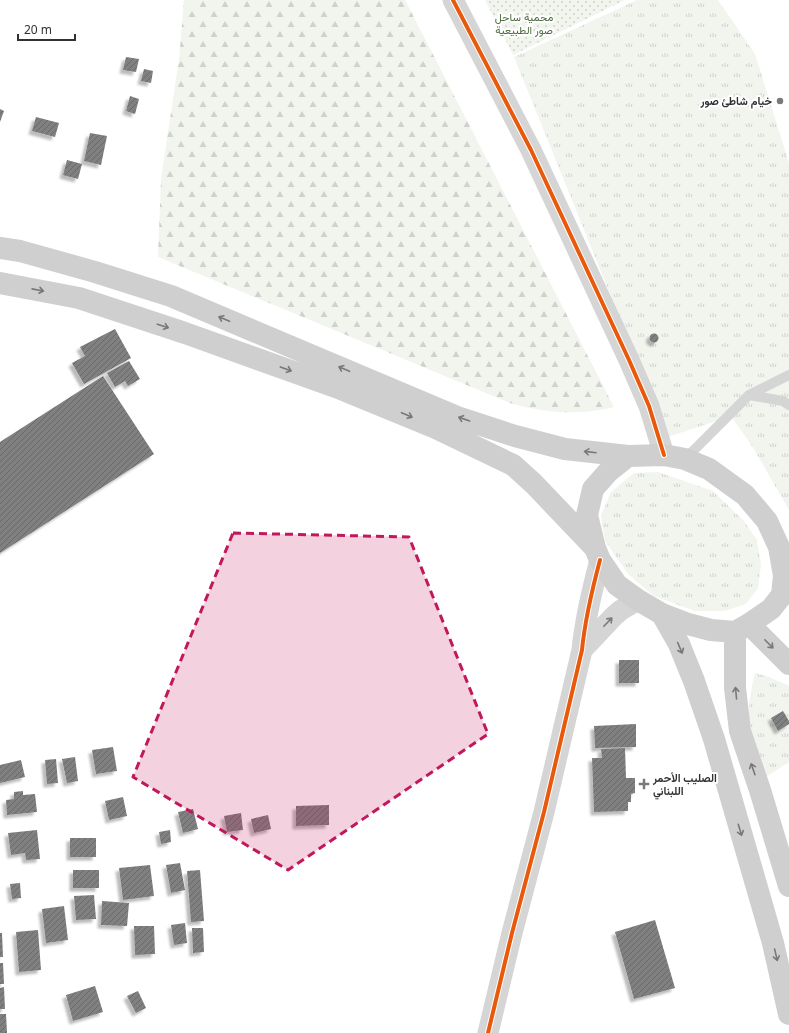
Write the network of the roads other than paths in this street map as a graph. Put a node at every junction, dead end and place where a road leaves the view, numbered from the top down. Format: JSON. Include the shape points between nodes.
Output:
{"nodes":[{"id":1,"x":453,"y":0,"type":"edge"},
{"id":2,"x":0,"y":248,"type":"edge"},
{"id":3,"x":0,"y":283,"type":"edge"},
{"id":4,"x":789,"y":375,"type":"edge"},
{"id":5,"x":749,"y":394,"type":"junction"},
{"id":6,"x":789,"y":405,"type":"edge"},
{"id":7,"x":664,"y":455,"type":"junction"},
{"id":8,"x":628,"y":456,"type":"junction"},
{"id":9,"x":685,"y":459,"type":"junction"},
{"id":10,"x":598,"y":554,"type":"junction"},
{"id":11,"x":786,"y":580,"type":"edge"},
{"id":12,"x":638,"y":600,"type":"junction"},
{"id":13,"x":662,"y":614,"type":"junction"},
{"id":14,"x":742,"y":628,"type":"junction"},
{"id":15,"x":582,"y":650,"type":"junction"},
{"id":16,"x":789,"y":664,"type":"edge"},
{"id":17,"x":760,"y":790,"type":"junction"},
{"id":18,"x":732,"y":804,"type":"junction"},
{"id":19,"x":789,"y":886,"type":"edge"},
{"id":20,"x":789,"y":1014,"type":"edge"},
{"id":21,"x":488,"y":1033,"type":"edge"}],
"edges":[{"from":1,"to":7,"type":"street","via":[[531,150],[629,360],[649,406]]},
{"from":8,"to":2,"type":"main road","one_way":true,"via":[[565,449],[508,434],[457,417],[170,296],[95,272]]},
{"from":3,"to":10,"type":"main road","one_way":true,"via":[[79,298],[185,333],[341,388],[436,428],[513,464]]},
{"from":4,"to":5,"type":"lane"},
{"from":5,"to":6,"type":"lane","via":[[783,401]]},
{"from":5,"to":9,"type":"lane"},
{"from":7,"to":8,"type":"main road"},
{"from":7,"to":9,"type":"main road"},
{"from":8,"to":10,"type":"main road","via":[[608,472],[594,489],[587,515]]},
{"from":9,"to":11,"type":"main road","via":[[709,469],[745,494],[767,521],[779,547]]},
{"from":10,"to":12,"type":"main road","via":[[617,585]]},
{"from":10,"to":15,"type":"street"},
{"from":11,"to":14,"type":"main road","via":[[782,595],[771,609]]},
{"from":12,"to":13,"type":"main road"},
{"from":15,"to":12,"type":"street","one_way":true,"via":[[614,616]]},
{"from":13,"to":14,"type":"main road","via":[[711,630]]},
{"from":13,"to":18,"type":"main road","one_way":true,"via":[[679,644],[694,681]]},
{"from":14,"to":16,"type":"main road","one_way":true},
{"from":17,"to":14,"type":"main road","one_way":true,"via":[[740,731],[735,688]]},
{"from":15,"to":21,"type":"street"},
{"from":17,"to":18,"type":"main road"},
{"from":17,"to":19,"type":"main road"},
{"from":18,"to":20,"type":"main road","one_way":true,"via":[[773,943]]}]}
